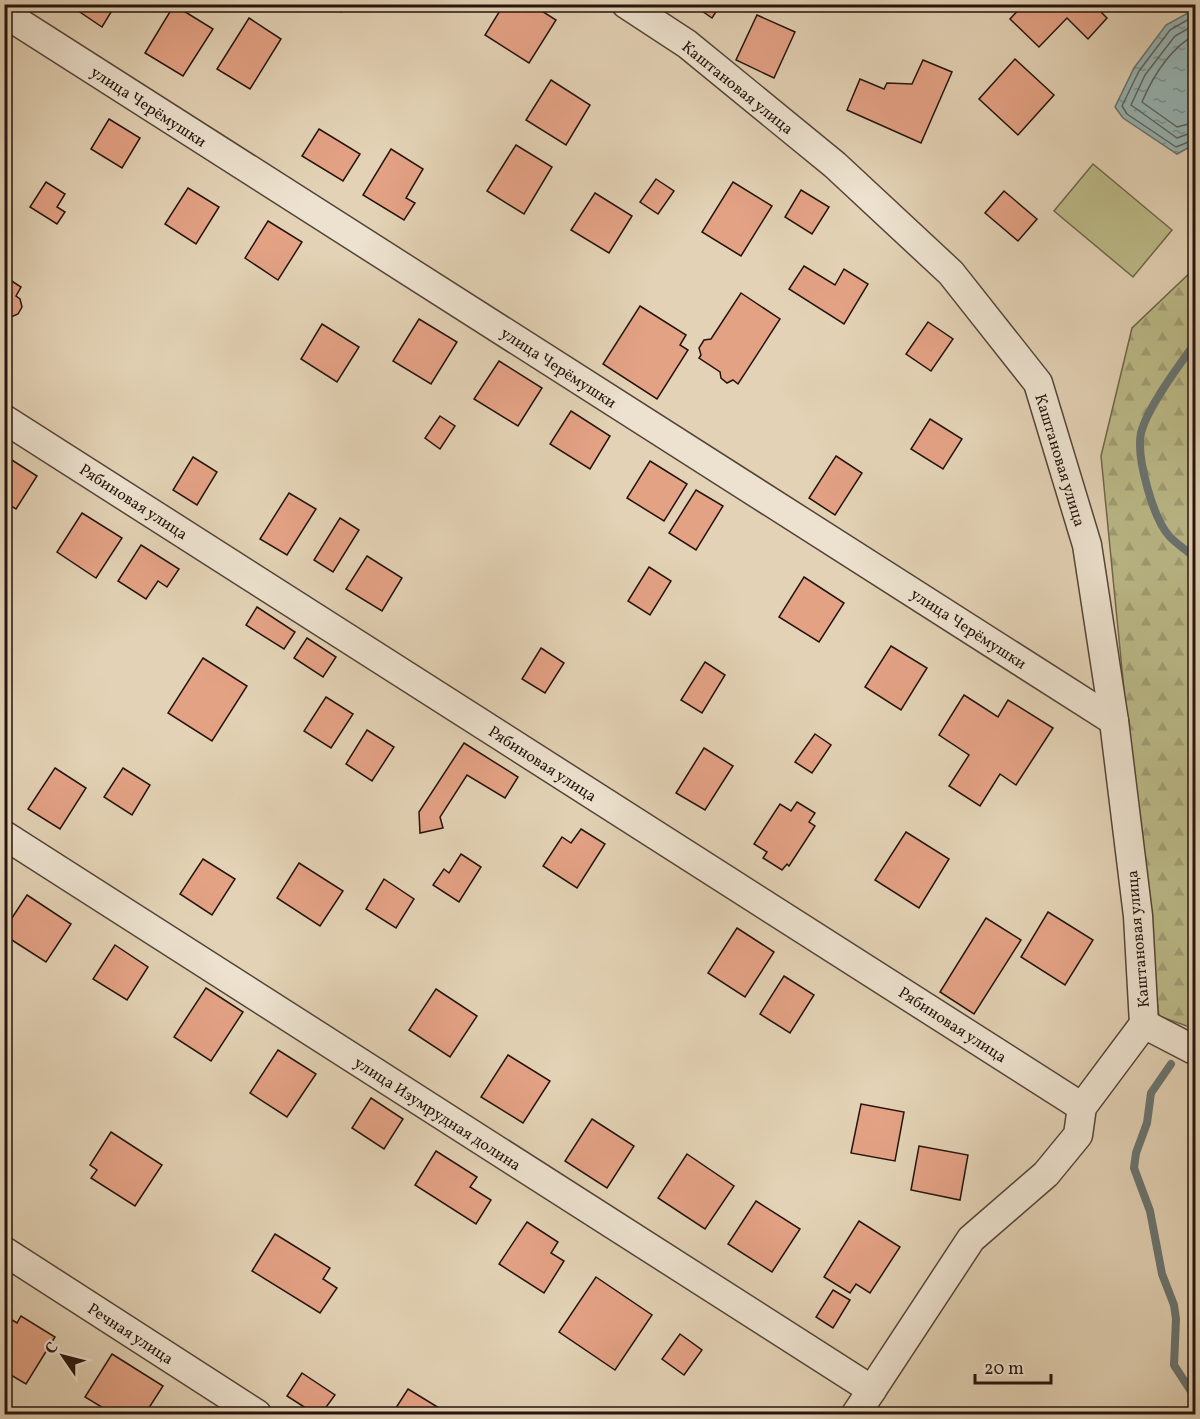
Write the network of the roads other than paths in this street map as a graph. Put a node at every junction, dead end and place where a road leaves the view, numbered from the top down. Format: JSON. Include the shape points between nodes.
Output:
{"nodes":[{"id":1,"x":626,"y":4,"type":"edge"},
{"id":2,"x":4,"y":13,"type":"edge"},
{"id":3,"x":4,"y":419,"type":"edge"},
{"id":4,"x":1114,"y":721,"type":"junction"},
{"id":5,"x":4,"y":836,"type":"edge"},
{"id":6,"x":1144,"y":1024,"type":"junction"},
{"id":7,"x":1196,"y":1051,"type":"edge"},
{"id":8,"x":1082,"y":1107,"type":"junction"},
{"id":9,"x":4,"y":1251,"type":"edge"},
{"id":10,"x":872,"y":1390,"type":"junction"},
{"id":11,"x":257,"y":1414,"type":"edge"},
{"id":12,"x":856,"y":1414,"type":"edge"}],
"edges":[{"from":1,"to":4,"type":"street","name":"Каштановая улица","via":[[687,44],[835,165],[951,273],[1038,383],[1087,545]]},
{"from":2,"to":4,"type":"street","name":"улица Черёмушки"},
{"from":3,"to":8,"type":"street","name":"Рябиновая улица"},
{"from":4,"to":6,"type":"street","name":"Каштановая улица","via":[[1138,916]]},
{"from":5,"to":10,"type":"street","name":"улица Изумрудная долина"},
{"from":6,"to":7,"type":"street"},
{"from":6,"to":8,"type":"street"},
{"from":8,"to":10,"type":"street","via":[[1078,1135],[1046,1174],[971,1239]]},
{"from":9,"to":11,"type":"street","name":"Речная улица"},
{"from":10,"to":12,"type":"street"}]}
